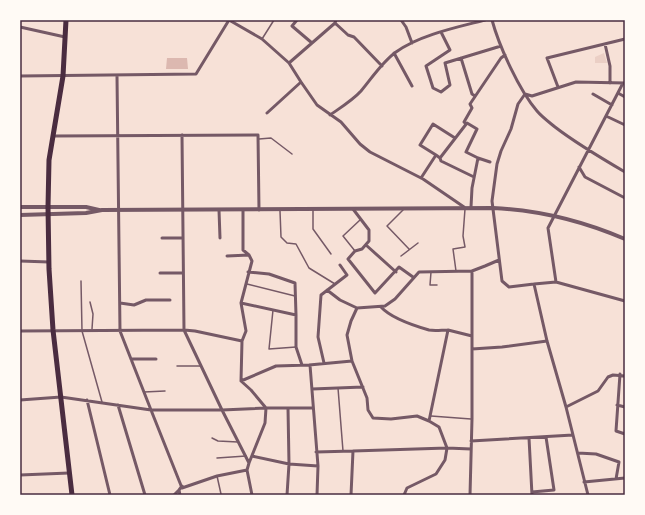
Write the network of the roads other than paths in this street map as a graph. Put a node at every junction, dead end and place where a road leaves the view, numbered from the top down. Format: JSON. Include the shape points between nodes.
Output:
{"nodes":[{"id":1,"x":66,"y":20,"type":"edge"},
{"id":2,"x":229,"y":20,"type":"edge"},
{"id":3,"x":274,"y":20,"type":"edge"},
{"id":4,"x":297,"y":20,"type":"edge"},
{"id":5,"x":401,"y":20,"type":"edge"},
{"id":6,"x":486,"y":20,"type":"edge"},
{"id":7,"x":492,"y":20,"type":"edge"},
{"id":8,"x":336,"y":21,"type":"edge"},
{"id":9,"x":20,"y":27,"type":"edge"},
{"id":10,"x":441,"y":32,"type":"junction"},
{"id":11,"x":66,"y":37,"type":"junction"},
{"id":12,"x":262,"y":39,"type":"junction"},
{"id":13,"x":625,"y":39,"type":"edge"},
{"id":14,"x":412,"y":43,"type":"junction"},
{"id":15,"x":312,"y":44,"type":"junction"},
{"id":16,"x":605,"y":44,"type":"junction"},
{"id":17,"x":501,"y":46,"type":"junction"},
{"id":18,"x":394,"y":53,"type":"junction"},
{"id":19,"x":505,"y":56,"type":"junction"},
{"id":20,"x":461,"y":58,"type":"junction"},
{"id":21,"x":289,"y":63,"type":"junction"},
{"id":22,"x":382,"y":66,"type":"junction"},
{"id":23,"x":20,"y":76,"type":"edge"},
{"id":24,"x":63,"y":76,"type":"junction"},
{"id":25,"x":118,"y":76,"type":"junction"},
{"id":26,"x":301,"y":82,"type":"junction"},
{"id":27,"x":610,"y":83,"type":"junction"},
{"id":28,"x":624,"y":83,"type":"edge"},
{"id":29,"x":412,"y":86,"type":"dead end"},
{"id":30,"x":558,"y":87,"type":"junction"},
{"id":31,"x":618,"y":93,"type":"junction"},
{"id":32,"x":525,"y":94,"type":"junction"},
{"id":33,"x":593,"y":94,"type":"dead end"},
{"id":34,"x":475,"y":96,"type":"junction"},
{"id":35,"x":625,"y":97,"type":"edge"},
{"id":36,"x":612,"y":106,"type":"junction"},
{"id":37,"x":267,"y":114,"type":"dead end"},
{"id":38,"x":330,"y":115,"type":"junction"},
{"id":39,"x":606,"y":116,"type":"junction"},
{"id":40,"x":466,"y":124,"type":"junction"},
{"id":41,"x":625,"y":125,"type":"edge"},
{"id":42,"x":182,"y":135,"type":"junction"},
{"id":43,"x":53,"y":136,"type":"junction"},
{"id":44,"x":118,"y":136,"type":"junction"},
{"id":45,"x":455,"y":138,"type":"junction"},
{"id":46,"x":258,"y":139,"type":"junction"},
{"id":47,"x":588,"y":151,"type":"junction"},
{"id":48,"x":292,"y":154,"type":"dead end"},
{"id":49,"x":436,"y":155,"type":"junction"},
{"id":50,"x":440,"y":158,"type":"junction"},
{"id":51,"x":478,"y":158,"type":"junction"},
{"id":52,"x":490,"y":162,"type":"dead end"},
{"id":53,"x":579,"y":167,"type":"junction"},
{"id":54,"x":625,"y":172,"type":"edge"},
{"id":55,"x":474,"y":177,"type":"junction"},
{"id":56,"x":421,"y":178,"type":"junction"},
{"id":57,"x":625,"y":198,"type":"edge"},
{"id":58,"x":48,"y":207,"type":"junction"},
{"id":59,"x":464,"y":207,"type":"junction"},
{"id":60,"x":471,"y":207,"type":"junction"},
{"id":61,"x":20,"y":208,"type":"edge"},
{"id":62,"x":406,"y":208,"type":"junction"},
{"id":63,"x":493,"y":208,"type":"junction"},
{"id":64,"x":280,"y":209,"type":"junction"},
{"id":65,"x":313,"y":209,"type":"junction"},
{"id":66,"x":353,"y":209,"type":"junction"},
{"id":67,"x":102,"y":210,"type":"junction"},
{"id":68,"x":120,"y":210,"type":"junction"},
{"id":69,"x":182,"y":210,"type":"junction"},
{"id":70,"x":219,"y":210,"type":"junction"},
{"id":71,"x":243,"y":210,"type":"junction"},
{"id":72,"x":259,"y":210,"type":"junction"},
{"id":73,"x":48,"y":214,"type":"junction"},
{"id":74,"x":20,"y":215,"type":"edge"},
{"id":75,"x":554,"y":216,"type":"junction"},
{"id":76,"x":361,"y":218,"type":"junction"},
{"id":77,"x":162,"y":238,"type":"dead end"},
{"id":78,"x":183,"y":238,"type":"junction"},
{"id":79,"x":220,"y":238,"type":"dead end"},
{"id":80,"x":625,"y":239,"type":"edge"},
{"id":81,"x":418,"y":243,"type":"dead end"},
{"id":82,"x":366,"y":245,"type":"junction"},
{"id":83,"x":409,"y":250,"type":"junction"},
{"id":84,"x":355,"y":251,"type":"junction"},
{"id":85,"x":331,"y":254,"type":"dead end"},
{"id":86,"x":249,"y":255,"type":"junction"},
{"id":87,"x":227,"y":256,"type":"dead end"},
{"id":88,"x":401,"y":256,"type":"dead end"},
{"id":89,"x":499,"y":260,"type":"junction"},
{"id":90,"x":20,"y":261,"type":"edge"},
{"id":91,"x":49,"y":262,"type":"junction"},
{"id":92,"x":340,"y":265,"type":"dead end"},
{"id":93,"x":456,"y":271,"type":"junction"},
{"id":94,"x":472,"y":271,"type":"junction"},
{"id":95,"x":248,"y":272,"type":"junction"},
{"id":96,"x":396,"y":272,"type":"junction"},
{"id":97,"x":432,"y":272,"type":"junction"},
{"id":98,"x":160,"y":273,"type":"dead end"},
{"id":99,"x":183,"y":273,"type":"junction"},
{"id":100,"x":413,"y":277,"type":"junction"},
{"id":101,"x":81,"y":281,"type":"dead end"},
{"id":102,"x":556,"y":282,"type":"junction"},
{"id":103,"x":246,"y":283,"type":"junction"},
{"id":104,"x":335,"y":284,"type":"junction"},
{"id":105,"x":534,"y":284,"type":"junction"},
{"id":106,"x":437,"y":285,"type":"dead end"},
{"id":107,"x":326,"y":290,"type":"junction"},
{"id":108,"x":295,"y":296,"type":"junction"},
{"id":109,"x":170,"y":300,"type":"dead end"},
{"id":110,"x":625,"y":301,"type":"edge"},
{"id":111,"x":90,"y":302,"type":"dead end"},
{"id":112,"x":120,"y":303,"type":"junction"},
{"id":113,"x":241,"y":303,"type":"junction"},
{"id":114,"x":381,"y":307,"type":"junction"},
{"id":115,"x":357,"y":308,"type":"junction"},
{"id":116,"x":273,"y":310,"type":"junction"},
{"id":117,"x":296,"y":315,"type":"junction"},
{"id":118,"x":53,"y":330,"type":"junction"},
{"id":119,"x":184,"y":330,"type":"junction"},
{"id":120,"x":448,"y":330,"type":"junction"},
{"id":121,"x":20,"y":331,"type":"edge"},
{"id":122,"x":82,"y":331,"type":"junction"},
{"id":123,"x":92,"y":331,"type":"junction"},
{"id":124,"x":120,"y":331,"type":"junction"},
{"id":125,"x":472,"y":336,"type":"junction"},
{"id":126,"x":242,"y":341,"type":"junction"},
{"id":127,"x":548,"y":341,"type":"junction"},
{"id":128,"x":296,"y":348,"type":"junction"},
{"id":129,"x":472,"y":349,"type":"junction"},
{"id":130,"x":131,"y":359,"type":"junction"},
{"id":131,"x":156,"y":359,"type":"dead end"},
{"id":132,"x":352,"y":360,"type":"junction"},
{"id":133,"x":324,"y":363,"type":"junction"},
{"id":134,"x":302,"y":365,"type":"junction"},
{"id":135,"x":310,"y":365,"type":"junction"},
{"id":136,"x":177,"y":366,"type":"dead end"},
{"id":137,"x":201,"y":366,"type":"junction"},
{"id":138,"x":620,"y":374,"type":"junction"},
{"id":139,"x":625,"y":376,"type":"edge"},
{"id":140,"x":241,"y":381,"type":"junction"},
{"id":141,"x":363,"y":387,"type":"junction"},
{"id":142,"x":338,"y":388,"type":"junction"},
{"id":143,"x":312,"y":389,"type":"junction"},
{"id":144,"x":165,"y":391,"type":"dead end"},
{"id":145,"x":144,"y":392,"type":"junction"},
{"id":146,"x":61,"y":397,"type":"junction"},
{"id":147,"x":20,"y":400,"type":"edge"},
{"id":148,"x":87,"y":400,"type":"junction"},
{"id":149,"x":102,"y":402,"type":"junction"},
{"id":150,"x":118,"y":405,"type":"junction"},
{"id":151,"x":617,"y":405,"type":"junction"},
{"id":152,"x":566,"y":407,"type":"junction"},
{"id":153,"x":625,"y":407,"type":"edge"},
{"id":154,"x":266,"y":408,"type":"junction"},
{"id":155,"x":288,"y":408,"type":"junction"},
{"id":156,"x":313,"y":408,"type":"junction"},
{"id":157,"x":151,"y":410,"type":"junction"},
{"id":158,"x":222,"y":410,"type":"junction"},
{"id":159,"x":431,"y":416,"type":"junction"},
{"id":160,"x":472,"y":419,"type":"junction"},
{"id":161,"x":430,"y":421,"type":"junction"},
{"id":162,"x":625,"y":434,"type":"edge"},
{"id":163,"x":573,"y":435,"type":"junction"},
{"id":164,"x":546,"y":437,"type":"junction"},
{"id":165,"x":212,"y":438,"type":"dead end"},
{"id":166,"x":529,"y":438,"type":"junction"},
{"id":167,"x":471,"y":441,"type":"junction"},
{"id":168,"x":238,"y":442,"type":"junction"},
{"id":169,"x":448,"y":448,"type":"junction"},
{"id":170,"x":471,"y":449,"type":"junction"},
{"id":171,"x":343,"y":451,"type":"junction"},
{"id":172,"x":353,"y":451,"type":"junction"},
{"id":173,"x":316,"y":452,"type":"junction"},
{"id":174,"x":578,"y":453,"type":"junction"},
{"id":175,"x":246,"y":456,"type":"junction"},
{"id":176,"x":252,"y":456,"type":"junction"},
{"id":177,"x":217,"y":458,"type":"dead end"},
{"id":178,"x":249,"y":463,"type":"junction"},
{"id":179,"x":289,"y":464,"type":"junction"},
{"id":180,"x":318,"y":466,"type":"junction"},
{"id":181,"x":246,"y":470,"type":"junction"},
{"id":182,"x":69,"y":473,"type":"junction"},
{"id":183,"x":20,"y":475,"type":"edge"},
{"id":184,"x":217,"y":476,"type":"junction"},
{"id":185,"x":625,"y":478,"type":"edge"},
{"id":186,"x":616,"y":479,"type":"junction"},
{"id":187,"x":584,"y":482,"type":"junction"},
{"id":188,"x":182,"y":486,"type":"junction"},
{"id":189,"x":179,"y":490,"type":"junction"},
{"id":190,"x":221,"y":494,"type":"dead end"},
{"id":191,"x":532,"y":494,"type":"edge"},
{"id":192,"x":72,"y":495,"type":"edge"},
{"id":193,"x":110,"y":495,"type":"edge"},
{"id":194,"x":145,"y":495,"type":"edge"},
{"id":195,"x":174,"y":495,"type":"edge"},
{"id":196,"x":180,"y":495,"type":"edge"},
{"id":197,"x":252,"y":495,"type":"edge"},
{"id":198,"x":287,"y":495,"type":"edge"},
{"id":199,"x":317,"y":495,"type":"edge"},
{"id":200,"x":351,"y":495,"type":"edge"},
{"id":201,"x":404,"y":495,"type":"edge"},
{"id":202,"x":470,"y":495,"type":"edge"},
{"id":203,"x":588,"y":495,"type":"edge"}],
"edges":[{"from":1,"to":11,"type":"main road"},
{"from":2,"to":12,"type":"street"},
{"from":2,"to":25,"type":"street","via":[[196,74]]},
{"from":3,"to":12,"type":"lane"},
{"from":4,"to":15,"type":"street","via":[[292,26]]},
{"from":5,"to":14,"type":"street"},
{"from":6,"to":10,"type":"street"},
{"from":7,"to":17,"type":"street"},
{"from":8,"to":15,"type":"street"},
{"from":8,"to":22,"type":"street"},
{"from":9,"to":11,"type":"street"},
{"from":10,"to":14,"type":"street"},
{"from":10,"to":20,"type":"street","via":[[450,50],[426,66],[433,88],[441,92],[450,85],[445,63]]},
{"from":11,"to":24,"type":"main road"},
{"from":12,"to":21,"type":"street"},
{"from":13,"to":16,"type":"street"},
{"from":14,"to":18,"type":"street"},
{"from":15,"to":21,"type":"street"},
{"from":16,"to":27,"type":"street","via":[[610,66]]},
{"from":16,"to":30,"type":"street","via":[[547,58]]},
{"from":17,"to":19,"type":"street"},
{"from":17,"to":20,"type":"street"},
{"from":18,"to":22,"type":"street"},
{"from":18,"to":29,"type":"street"},
{"from":19,"to":32,"type":"street"},
{"from":19,"to":34,"type":"street"},
{"from":20,"to":34,"type":"street","via":[[472,94]]},
{"from":21,"to":26,"type":"street"},
{"from":22,"to":38,"type":"street","via":[[360,92]]},
{"from":23,"to":24,"type":"street"},
{"from":24,"to":25,"type":"street"},
{"from":24,"to":43,"type":"main road"},
{"from":25,"to":44,"type":"street"},
{"from":26,"to":37,"type":"street"},
{"from":26,"to":38,"type":"street","via":[[317,105]]},
{"from":27,"to":28,"type":"street"},
{"from":27,"to":30,"type":"street","via":[[576,82]]},
{"from":28,"to":31,"type":"street"},
{"from":30,"to":32,"type":"street","via":[[532,96]]},
{"from":31,"to":35,"type":"street"},
{"from":31,"to":36,"type":"street"},
{"from":32,"to":47,"type":"street","via":[[537,111]]},
{"from":32,"to":63,"type":"street","via":[[518,104],[497,164]]},
{"from":33,"to":36,"type":"street"},
{"from":34,"to":40,"type":"street","via":[[464,122]]},
{"from":36,"to":39,"type":"street"},
{"from":38,"to":56,"type":"street","via":[[341,122],[370,152]]},
{"from":39,"to":41,"type":"street"},
{"from":39,"to":47,"type":"street"},
{"from":40,"to":45,"type":"street"},
{"from":40,"to":51,"type":"street","via":[[478,129],[466,152]]},
{"from":42,"to":44,"type":"street"},
{"from":42,"to":46,"type":"street","via":[[258,135]]},
{"from":42,"to":69,"type":"street"},
{"from":43,"to":44,"type":"street"},
{"from":43,"to":58,"type":"main road"},
{"from":44,"to":68,"type":"street"},
{"from":45,"to":49,"type":"street","via":[[433,124],[420,145]]},
{"from":45,"to":50,"type":"street"},
{"from":46,"to":48,"type":"lane","via":[[271,138]]},
{"from":46,"to":72,"type":"street"},
{"from":47,"to":53,"type":"street"},
{"from":47,"to":54,"type":"street"},
{"from":49,"to":50,"type":"street"},
{"from":49,"to":56,"type":"street"},
{"from":50,"to":55,"type":"street","via":[[440,161]]},
{"from":51,"to":52,"type":"street"},
{"from":51,"to":55,"type":"street"},
{"from":53,"to":57,"type":"street","via":[[585,177]]},
{"from":53,"to":75,"type":"street"},
{"from":55,"to":60,"type":"street"},
{"from":56,"to":59,"type":"street"},
{"from":58,"to":61,"type":"street"},
{"from":58,"to":67,"type":"street","via":[[86,207]]},
{"from":58,"to":73,"type":"main road"},
{"from":59,"to":60,"type":"street"},
{"from":59,"to":62,"type":"street"},
{"from":59,"to":93,"type":"lane","via":[[465,247],[453,249]]},
{"from":60,"to":63,"type":"street"},
{"from":62,"to":66,"type":"street"},
{"from":62,"to":83,"type":"lane","via":[[387,226]]},
{"from":63,"to":75,"type":"street","via":[[524,210]]},
{"from":63,"to":89,"type":"street"},
{"from":64,"to":65,"type":"street"},
{"from":64,"to":72,"type":"street"},
{"from":64,"to":104,"type":"lane","via":[[281,237],[287,243],[296,244],[309,268]]},
{"from":65,"to":66,"type":"street"},
{"from":65,"to":85,"type":"lane","via":[[313,229]]},
{"from":66,"to":76,"type":"street"},
{"from":67,"to":68,"type":"street"},
{"from":67,"to":73,"type":"street","via":[[86,214]]},
{"from":68,"to":69,"type":"street"},
{"from":68,"to":112,"type":"street"},
{"from":69,"to":70,"type":"street"},
{"from":69,"to":78,"type":"street"},
{"from":70,"to":71,"type":"street"},
{"from":70,"to":79,"type":"street"},
{"from":71,"to":72,"type":"street"},
{"from":71,"to":86,"type":"street","via":[[243,250]]},
{"from":73,"to":74,"type":"street"},
{"from":73,"to":91,"type":"main road"},
{"from":75,"to":80,"type":"street","via":[[592,226]]},
{"from":75,"to":102,"type":"street","via":[[548,228]]},
{"from":76,"to":82,"type":"street","via":[[369,230],[369,241]]},
{"from":76,"to":84,"type":"lane","via":[[343,236]]},
{"from":77,"to":78,"type":"street"},
{"from":78,"to":99,"type":"street"},
{"from":81,"to":83,"type":"lane"},
{"from":82,"to":84,"type":"street"},
{"from":82,"to":96,"type":"street"},
{"from":83,"to":88,"type":"lane"},
{"from":84,"to":96,"type":"street","via":[[348,258],[375,293]]},
{"from":86,"to":87,"type":"street"},
{"from":86,"to":95,"type":"street","via":[[252,261]]},
{"from":89,"to":94,"type":"street"},
{"from":89,"to":105,"type":"street","via":[[504,284],[509,287]]},
{"from":90,"to":91,"type":"street"},
{"from":91,"to":118,"type":"main road"},
{"from":92,"to":104,"type":"street","via":[[347,275]]},
{"from":93,"to":94,"type":"street"},
{"from":93,"to":97,"type":"street"},
{"from":94,"to":125,"type":"street"},
{"from":95,"to":103,"type":"street"},
{"from":95,"to":108,"type":"street","via":[[269,274],[295,283]]},
{"from":96,"to":100,"type":"street","via":[[399,267]]},
{"from":97,"to":100,"type":"street","via":[[419,272]]},
{"from":97,"to":106,"type":"lane","via":[[430,285]]},
{"from":98,"to":99,"type":"street"},
{"from":99,"to":119,"type":"street"},
{"from":100,"to":114,"type":"street","via":[[395,299]]},
{"from":101,"to":122,"type":"lane"},
{"from":102,"to":105,"type":"street"},
{"from":102,"to":110,"type":"street"},
{"from":103,"to":108,"type":"lane"},
{"from":103,"to":113,"type":"street"},
{"from":104,"to":107,"type":"street"},
{"from":105,"to":127,"type":"street"},
{"from":107,"to":115,"type":"street"},
{"from":107,"to":133,"type":"street","via":[[321,295],[318,337]]},
{"from":108,"to":117,"type":"street"},
{"from":109,"to":112,"type":"street","via":[[146,300],[134,305]]},
{"from":111,"to":123,"type":"lane","via":[[93,314]]},
{"from":112,"to":124,"type":"street"},
{"from":113,"to":116,"type":"street"},
{"from":113,"to":126,"type":"street","via":[[246,331]]},
{"from":114,"to":115,"type":"street"},
{"from":114,"to":120,"type":"street","via":[[403,321],[431,330]]},
{"from":115,"to":132,"type":"street","via":[[347,335]]},
{"from":116,"to":117,"type":"street"},
{"from":116,"to":128,"type":"lane","via":[[269,349]]},
{"from":117,"to":128,"type":"street"},
{"from":118,"to":121,"type":"street"},
{"from":118,"to":122,"type":"street"},
{"from":118,"to":146,"type":"main road"},
{"from":119,"to":124,"type":"street"},
{"from":119,"to":126,"type":"street"},
{"from":119,"to":137,"type":"street"},
{"from":120,"to":125,"type":"street"},
{"from":120,"to":159,"type":"street"},
{"from":122,"to":123,"type":"street"},
{"from":122,"to":149,"type":"lane"},
{"from":123,"to":124,"type":"street"},
{"from":124,"to":130,"type":"street"},
{"from":125,"to":129,"type":"street"},
{"from":126,"to":140,"type":"street"},
{"from":127,"to":129,"type":"street"},
{"from":127,"to":152,"type":"street"},
{"from":128,"to":134,"type":"street"},
{"from":129,"to":160,"type":"street"},
{"from":130,"to":131,"type":"street"},
{"from":130,"to":145,"type":"street"},
{"from":132,"to":133,"type":"street"},
{"from":132,"to":141,"type":"street"},
{"from":133,"to":135,"type":"street"},
{"from":134,"to":135,"type":"street"},
{"from":134,"to":140,"type":"street","via":[[276,366]]},
{"from":135,"to":143,"type":"street"},
{"from":136,"to":137,"type":"lane"},
{"from":137,"to":158,"type":"street"},
{"from":138,"to":139,"type":"street"},
{"from":138,"to":151,"type":"street"},
{"from":138,"to":152,"type":"street","via":[[608,377],[598,390]]},
{"from":140,"to":154,"type":"street"},
{"from":141,"to":142,"type":"street"},
{"from":141,"to":161,"type":"street","via":[[368,410],[373,418],[417,416]]},
{"from":142,"to":143,"type":"street"},
{"from":142,"to":171,"type":"lane"},
{"from":143,"to":156,"type":"street"},
{"from":144,"to":145,"type":"lane"},
{"from":145,"to":157,"type":"street"},
{"from":146,"to":147,"type":"street"},
{"from":146,"to":148,"type":"street"},
{"from":146,"to":182,"type":"main road"},
{"from":148,"to":149,"type":"street"},
{"from":148,"to":193,"type":"street"},
{"from":149,"to":150,"type":"street"},
{"from":150,"to":157,"type":"street"},
{"from":150,"to":194,"type":"street"},
{"from":151,"to":153,"type":"street"},
{"from":151,"to":162,"type":"street","via":[[616,431]]},
{"from":152,"to":163,"type":"street"},
{"from":154,"to":155,"type":"street"},
{"from":154,"to":158,"type":"street"},
{"from":154,"to":176,"type":"street","via":[[265,423]]},
{"from":155,"to":156,"type":"street"},
{"from":155,"to":179,"type":"street"},
{"from":156,"to":173,"type":"street"},
{"from":157,"to":158,"type":"street"},
{"from":157,"to":188,"type":"street"},
{"from":158,"to":168,"type":"street"},
{"from":159,"to":160,"type":"lane"},
{"from":159,"to":161,"type":"street"},
{"from":160,"to":167,"type":"street"},
{"from":161,"to":169,"type":"street","via":[[439,427]]},
{"from":163,"to":164,"type":"street"},
{"from":163,"to":174,"type":"street"},
{"from":164,"to":166,"type":"street"},
{"from":164,"to":191,"type":"street","via":[[554,490]]},
{"from":165,"to":168,"type":"lane","via":[[218,441]]},
{"from":166,"to":167,"type":"street"},
{"from":166,"to":191,"type":"street"},
{"from":167,"to":170,"type":"street"},
{"from":168,"to":175,"type":"street"},
{"from":169,"to":170,"type":"street"},
{"from":169,"to":172,"type":"street"},
{"from":169,"to":201,"type":"street","via":[[445,460],[436,474],[406,488]]},
{"from":170,"to":202,"type":"street"},
{"from":171,"to":172,"type":"street"},
{"from":171,"to":173,"type":"street"},
{"from":172,"to":200,"type":"street"},
{"from":173,"to":180,"type":"street"},
{"from":174,"to":186,"type":"street","via":[[596,454],[619,462]]},
{"from":174,"to":187,"type":"street"},
{"from":175,"to":177,"type":"lane"},
{"from":175,"to":178,"type":"street"},
{"from":176,"to":178,"type":"street"},
{"from":176,"to":179,"type":"street"},
{"from":178,"to":181,"type":"street"},
{"from":179,"to":180,"type":"street"},
{"from":179,"to":198,"type":"street"},
{"from":180,"to":199,"type":"street"},
{"from":181,"to":184,"type":"street"},
{"from":181,"to":197,"type":"street"},
{"from":182,"to":183,"type":"street"},
{"from":182,"to":192,"type":"main road"},
{"from":184,"to":188,"type":"street"},
{"from":184,"to":190,"type":"lane"},
{"from":185,"to":186,"type":"street"},
{"from":186,"to":187,"type":"street"},
{"from":187,"to":203,"type":"street"},
{"from":188,"to":189,"type":"street"},
{"from":189,"to":195,"type":"street"},
{"from":189,"to":196,"type":"street"}]}
